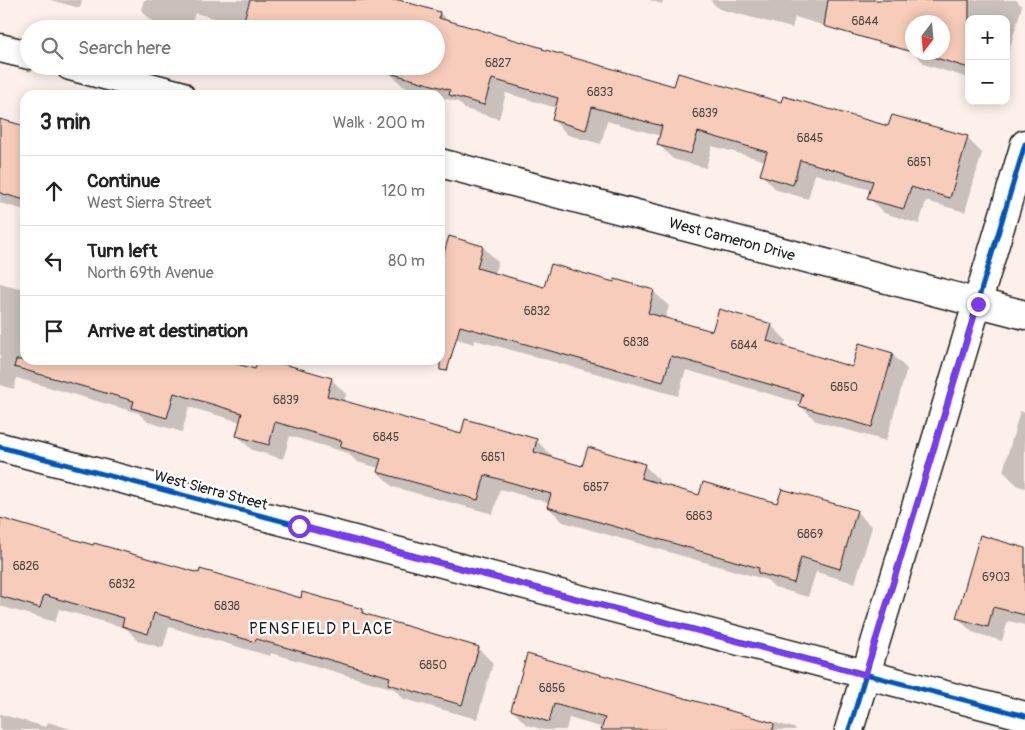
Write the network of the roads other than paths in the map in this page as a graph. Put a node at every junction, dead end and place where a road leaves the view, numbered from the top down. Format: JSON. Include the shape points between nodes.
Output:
{"nodes":[{"id":1,"x":0,"y":48,"type":"edge"},
{"id":2,"x":20,"y":53,"type":"edge"},
{"id":3,"x":104,"y":75,"type":"edge"},
{"id":4,"x":161,"y":90,"type":"edge"},
{"id":5,"x":1025,"y":144,"type":"edge"},
{"id":6,"x":445,"y":164,"type":"edge"},
{"id":7,"x":978,"y":304,"type":"junction"},
{"id":8,"x":1025,"y":315,"type":"edge"},
{"id":9,"x":0,"y":447,"type":"edge"},
{"id":10,"x":865,"y":675,"type":"junction"},
{"id":11,"x":1025,"y":716,"type":"edge"},
{"id":12,"x":849,"y":730,"type":"edge"}],
"edges":[{"from":1,"to":2,"type":"street"},
{"from":3,"to":4,"type":"street"},
{"from":5,"to":7,"type":"street"},
{"from":6,"to":7,"type":"street","name":"West Cameron Drive"},
{"from":7,"to":8,"type":"street","name":"West Cameron Drive"},
{"from":7,"to":10,"type":"street"},
{"from":9,"to":10,"type":"street","name":"West Sierra Street"},
{"from":10,"to":11,"type":"street","name":"West Sierra Street"},
{"from":10,"to":12,"type":"street"}]}
